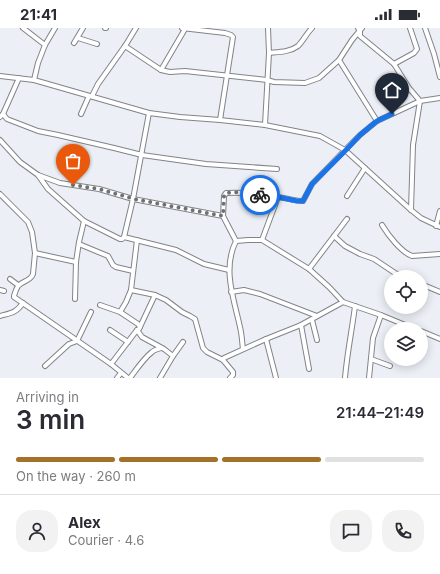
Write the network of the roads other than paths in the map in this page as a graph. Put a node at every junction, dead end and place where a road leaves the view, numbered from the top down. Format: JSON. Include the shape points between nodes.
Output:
{"nodes":[{"id":1,"x":23,"y":28,"type":"edge"},
{"id":2,"x":55,"y":28,"type":"edge"},
{"id":3,"x":83,"y":28,"type":"edge"},
{"id":4,"x":136,"y":28,"type":"edge"},
{"id":5,"x":268,"y":28,"type":"edge"},
{"id":6,"x":312,"y":28,"type":"edge"},
{"id":7,"x":410,"y":28,"type":"edge"},
{"id":8,"x":425,"y":28,"type":"edge"},
{"id":9,"x":183,"y":29,"type":"edge"},
{"id":10,"x":360,"y":29,"type":"edge"},
{"id":11,"x":78,"y":38,"type":"junction"},
{"id":12,"x":74,"y":43,"type":"dead end"},
{"id":13,"x":97,"y":44,"type":"dead end"},
{"id":14,"x":45,"y":45,"type":"junction"},
{"id":15,"x":125,"y":46,"type":"junction"},
{"id":16,"x":269,"y":53,"type":"junction"},
{"id":17,"x":339,"y":60,"type":"junction"},
{"id":18,"x":394,"y":64,"type":"junction"},
{"id":19,"x":161,"y":70,"type":"junction"},
{"id":20,"x":0,"y":76,"type":"edge"},
{"id":21,"x":226,"y":76,"type":"junction"},
{"id":22,"x":440,"y":76,"type":"edge"},
{"id":23,"x":19,"y":78,"type":"junction"},
{"id":24,"x":34,"y":80,"type":"junction"},
{"id":25,"x":267,"y":80,"type":"junction"},
{"id":26,"x":90,"y":96,"type":"junction"},
{"id":27,"x":440,"y":98,"type":"edge"},
{"id":28,"x":420,"y":101,"type":"junction"},
{"id":29,"x":149,"y":113,"type":"junction"},
{"id":30,"x":82,"y":114,"type":"dead end"},
{"id":31,"x":1,"y":115,"type":"edge"},
{"id":32,"x":220,"y":120,"type":"junction"},
{"id":33,"x":377,"y":121,"type":"junction"},
{"id":34,"x":265,"y":124,"type":"junction"},
{"id":35,"x":0,"y":140,"type":"edge"},
{"id":36,"x":346,"y":150,"type":"junction"},
{"id":37,"x":142,"y":155,"type":"junction"},
{"id":38,"x":365,"y":168,"type":"junction"},
{"id":39,"x":277,"y":169,"type":"dead end"},
{"id":40,"x":38,"y":174,"type":"junction"},
{"id":41,"x":0,"y":194,"type":"edge"},
{"id":42,"x":346,"y":196,"type":"dead end"},
{"id":43,"x":278,"y":197,"type":"junction"},
{"id":44,"x":134,"y":199,"type":"junction"},
{"id":45,"x":411,"y":210,"type":"junction"},
{"id":46,"x":440,"y":211,"type":"edge"},
{"id":47,"x":223,"y":216,"type":"junction"},
{"id":48,"x":347,"y":219,"type":"dead end"},
{"id":49,"x":84,"y":221,"type":"junction"},
{"id":50,"x":382,"y":225,"type":"dead end"},
{"id":51,"x":438,"y":226,"type":"edge"},
{"id":52,"x":334,"y":236,"type":"junction"},
{"id":53,"x":124,"y":237,"type":"junction"},
{"id":54,"x":136,"y":240,"type":"junction"},
{"id":55,"x":262,"y":240,"type":"junction"},
{"id":56,"x":236,"y":241,"type":"junction"},
{"id":57,"x":79,"y":244,"type":"junction"},
{"id":58,"x":35,"y":253,"type":"junction"},
{"id":59,"x":440,"y":254,"type":"edge"},
{"id":60,"x":76,"y":262,"type":"junction"},
{"id":61,"x":309,"y":269,"type":"junction"},
{"id":62,"x":229,"y":270,"type":"junction"},
{"id":63,"x":390,"y":270,"type":"edge"},
{"id":64,"x":133,"y":271,"type":"junction"},
{"id":65,"x":10,"y":279,"type":"dead end"},
{"id":66,"x":18,"y":285,"type":"junction"},
{"id":67,"x":428,"y":287,"type":"edge"},
{"id":68,"x":131,"y":290,"type":"junction"},
{"id":69,"x":231,"y":292,"type":"junction"},
{"id":70,"x":440,"y":292,"type":"edge"},
{"id":71,"x":155,"y":296,"type":"junction"},
{"id":72,"x":75,"y":299,"type":"dead end"},
{"id":73,"x":343,"y":302,"type":"junction"},
{"id":74,"x":23,"y":303,"type":"junction"},
{"id":75,"x":100,"y":305,"type":"dead end"},
{"id":76,"x":355,"y":306,"type":"junction"},
{"id":77,"x":91,"y":312,"type":"dead end"},
{"id":78,"x":120,"y":312,"type":"junction"},
{"id":79,"x":381,"y":315,"type":"junction"},
{"id":80,"x":0,"y":316,"type":"edge"},
{"id":81,"x":317,"y":316,"type":"junction"},
{"id":82,"x":312,"y":320,"type":"junction"},
{"id":83,"x":398,"y":322,"type":"edge"},
{"id":84,"x":300,"y":326,"type":"junction"},
{"id":85,"x":138,"y":329,"type":"junction"},
{"id":86,"x":110,"y":330,"type":"dead end"},
{"id":87,"x":428,"y":334,"type":"edge"},
{"id":88,"x":266,"y":339,"type":"junction"},
{"id":89,"x":440,"y":339,"type":"edge"},
{"id":90,"x":317,"y":340,"type":"dead end"},
{"id":91,"x":77,"y":341,"type":"junction"},
{"id":92,"x":128,"y":342,"type":"junction"},
{"id":93,"x":183,"y":342,"type":"dead end"},
{"id":94,"x":156,"y":348,"type":"junction"},
{"id":95,"x":243,"y":349,"type":"junction"},
{"id":96,"x":173,"y":356,"type":"junction"},
{"id":97,"x":371,"y":359,"type":"junction"},
{"id":98,"x":223,"y":360,"type":"junction"},
{"id":99,"x":110,"y":364,"type":"junction"},
{"id":100,"x":384,"y":364,"type":"edge"},
{"id":101,"x":44,"y":366,"type":"dead end"},
{"id":102,"x":308,"y":369,"type":"dead end"},
{"id":103,"x":121,"y":373,"type":"junction"},
{"id":104,"x":117,"y":378,"type":"edge"},
{"id":105,"x":129,"y":378,"type":"edge"},
{"id":106,"x":160,"y":378,"type":"edge"},
{"id":107,"x":230,"y":378,"type":"edge"},
{"id":108,"x":276,"y":378,"type":"edge"},
{"id":109,"x":345,"y":378,"type":"edge"},
{"id":110,"x":369,"y":378,"type":"edge"}],
"edges":[{"from":1,"to":14,"type":"street"},
{"from":2,"to":14,"type":"street"},
{"from":3,"to":11,"type":"street"},
{"from":4,"to":15,"type":"street"},
{"from":5,"to":16,"type":"street"},
{"from":6,"to":16,"type":"street","via":[[297,46],[286,51]]},
{"from":7,"to":18,"type":"street","via":[[417,49]]},
{"from":8,"to":22,"type":"street"},
{"from":9,"to":19,"type":"street"},
{"from":9,"to":21,"type":"street","via":[[231,34]]},
{"from":10,"to":17,"type":"street"},
{"from":10,"to":18,"type":"street","via":[[360,36]]},
{"from":11,"to":12,"type":"street"},
{"from":11,"to":13,"type":"street"},
{"from":14,"to":24,"type":"street"},
{"from":15,"to":19,"type":"street"},
{"from":15,"to":26,"type":"street"},
{"from":16,"to":25,"type":"street"},
{"from":17,"to":25,"type":"street","via":[[319,78],[305,83]]},
{"from":17,"to":33,"type":"street"},
{"from":18,"to":28,"type":"street"},
{"from":19,"to":21,"type":"street"},
{"from":20,"to":23,"type":"street"},
{"from":21,"to":25,"type":"street"},
{"from":21,"to":32,"type":"street"},
{"from":23,"to":24,"type":"street"},
{"from":23,"to":31,"type":"street"},
{"from":24,"to":26,"type":"street"},
{"from":25,"to":34,"type":"street"},
{"from":26,"to":29,"type":"street"},
{"from":26,"to":30,"type":"street"},
{"from":27,"to":28,"type":"street"},
{"from":28,"to":33,"type":"street"},
{"from":28,"to":45,"type":"street","via":[[413,145]]},
{"from":29,"to":32,"type":"street"},
{"from":29,"to":37,"type":"street"},
{"from":31,"to":37,"type":"street","via":[[38,131]]},
{"from":32,"to":34,"type":"street"},
{"from":33,"to":36,"type":"street"},
{"from":34,"to":36,"type":"street","via":[[320,136]]},
{"from":35,"to":40,"type":"street","via":[[20,162]]},
{"from":36,"to":38,"type":"street"},
{"from":36,"to":43,"type":"street","via":[[312,184],[303,201]]},
{"from":37,"to":39,"type":"street","via":[[206,164]]},
{"from":37,"to":44,"type":"street"},
{"from":38,"to":42,"type":"street"},
{"from":38,"to":45,"type":"street"},
{"from":40,"to":44,"type":"street","via":[[60,183],[99,189]]},
{"from":40,"to":49,"type":"street","via":[[48,190]]},
{"from":41,"to":58,"type":"street","via":[[28,222]]},
{"from":43,"to":47,"type":"street","via":[[241,192],[226,193]]},
{"from":43,"to":55,"type":"street"},
{"from":44,"to":47,"type":"street"},
{"from":44,"to":53,"type":"street"},
{"from":45,"to":51,"type":"street"},
{"from":46,"to":51,"type":"street"},
{"from":47,"to":56,"type":"street"},
{"from":48,"to":52,"type":"street"},
{"from":49,"to":53,"type":"street","via":[[122,239]]},
{"from":49,"to":57,"type":"street"},
{"from":50,"to":59,"type":"street","via":[[396,244],[408,254]]},
{"from":52,"to":61,"type":"street"},
{"from":52,"to":63,"type":"street","via":[[345,246],[374,259]]},
{"from":53,"to":54,"type":"street"},
{"from":54,"to":62,"type":"street","via":[[176,250],[204,264]]},
{"from":54,"to":64,"type":"street"},
{"from":55,"to":56,"type":"street"},
{"from":55,"to":61,"type":"street"},
{"from":56,"to":62,"type":"street","via":[[232,249]]},
{"from":57,"to":60,"type":"street"},
{"from":57,"to":64,"type":"street","via":[[108,256],[116,267]]},
{"from":58,"to":60,"type":"street"},
{"from":58,"to":66,"type":"street","via":[[33,276]]},
{"from":60,"to":72,"type":"street"},
{"from":61,"to":73,"type":"street"},
{"from":62,"to":69,"type":"street"},
{"from":64,"to":68,"type":"street"},
{"from":65,"to":66,"type":"street"},
{"from":66,"to":74,"type":"street","via":[[14,296]]},
{"from":67,"to":70,"type":"street"},
{"from":68,"to":71,"type":"street"},
{"from":68,"to":78,"type":"street"},
{"from":69,"to":81,"type":"street","via":[[244,290],[260,294]]},
{"from":69,"to":95,"type":"street","via":[[241,329]]},
{"from":71,"to":85,"type":"street"},
{"from":71,"to":98,"type":"street","via":[[166,300],[195,319],[203,348]]},
{"from":73,"to":76,"type":"street"},
{"from":73,"to":81,"type":"street"},
{"from":74,"to":80,"type":"street","via":[[16,311]]},
{"from":74,"to":91,"type":"street"},
{"from":75,"to":78,"type":"street"},
{"from":76,"to":79,"type":"street"},
{"from":76,"to":109,"type":"street"},
{"from":77,"to":91,"type":"street"},
{"from":78,"to":85,"type":"street","via":[[138,324]]},
{"from":79,"to":83,"type":"street"},
{"from":79,"to":97,"type":"street","via":[[373,338]]},
{"from":81,"to":82,"type":"street"},
{"from":82,"to":84,"type":"street"},
{"from":82,"to":90,"type":"street"},
{"from":84,"to":88,"type":"street"},
{"from":84,"to":102,"type":"street"},
{"from":85,"to":92,"type":"street"},
{"from":85,"to":94,"type":"street","via":[[142,337]]},
{"from":86,"to":92,"type":"street"},
{"from":87,"to":89,"type":"street"},
{"from":88,"to":95,"type":"street"},
{"from":88,"to":108,"type":"street"},
{"from":91,"to":99,"type":"street"},
{"from":91,"to":101,"type":"street","via":[[69,344]]},
{"from":92,"to":99,"type":"street"},
{"from":93,"to":96,"type":"street"},
{"from":94,"to":96,"type":"street","via":[[162,348]]},
{"from":94,"to":105,"type":"street"},
{"from":95,"to":98,"type":"street"},
{"from":96,"to":106,"type":"street"},
{"from":97,"to":100,"type":"street"},
{"from":97,"to":110,"type":"street"},
{"from":98,"to":107,"type":"street","via":[[233,372]]},
{"from":99,"to":103,"type":"street"},
{"from":103,"to":104,"type":"street"},
{"from":103,"to":105,"type":"street"}]}
